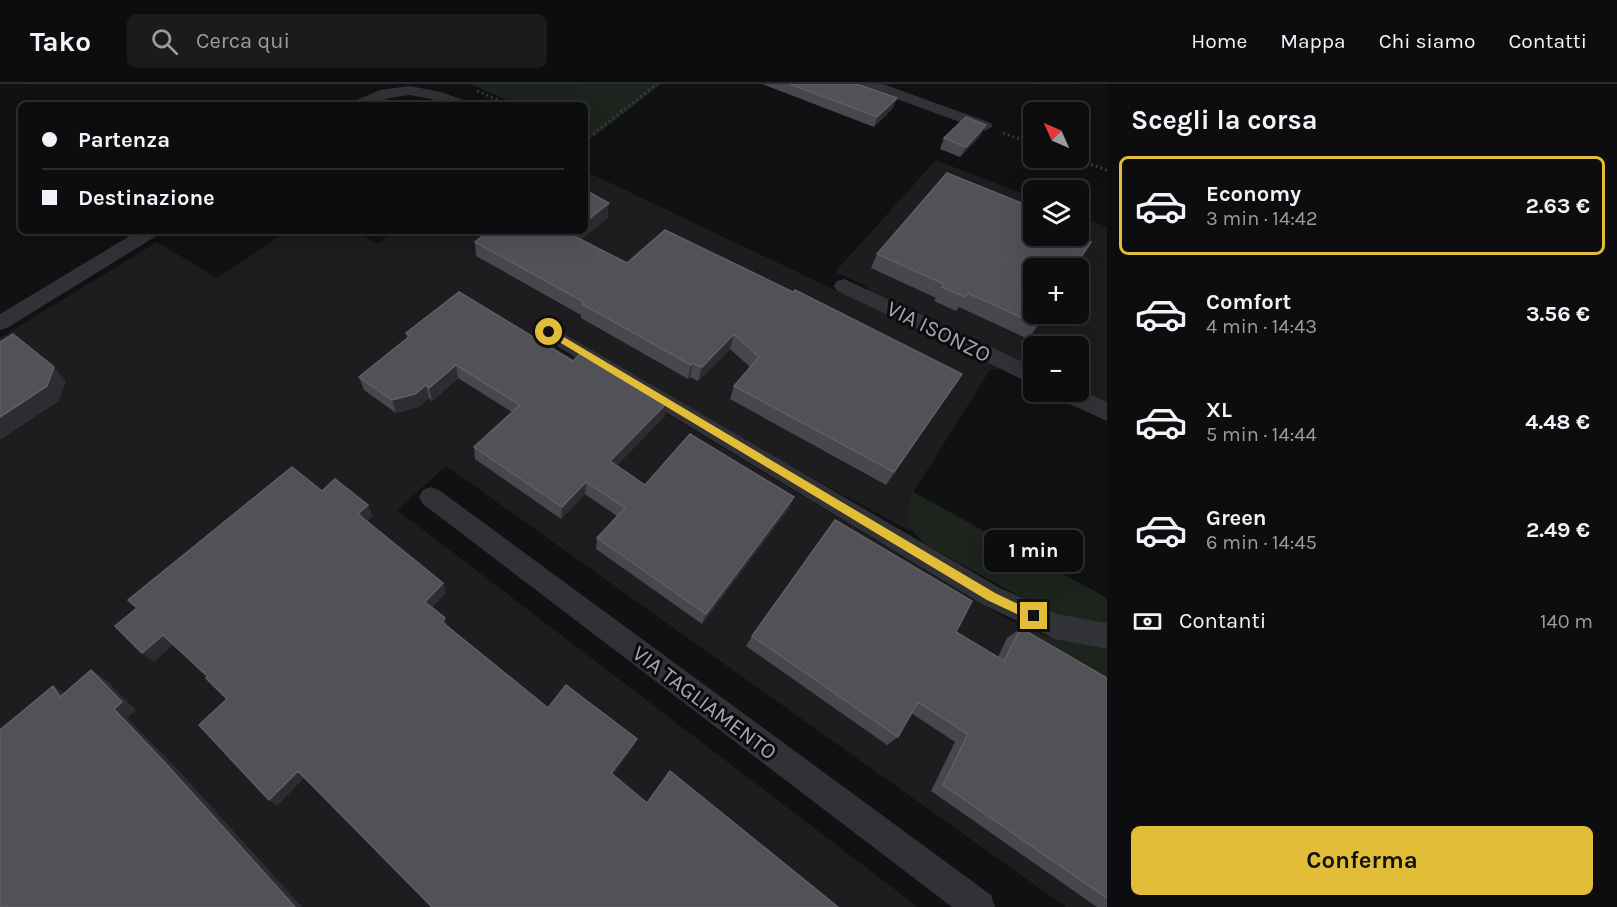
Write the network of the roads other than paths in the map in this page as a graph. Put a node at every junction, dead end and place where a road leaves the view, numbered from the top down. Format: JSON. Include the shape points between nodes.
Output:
{"nodes":[{"id":1,"x":869,"y":84,"type":"edge"},
{"id":2,"x":365,"y":102,"type":"edge"},
{"id":3,"x":455,"y":102,"type":"edge"},
{"id":4,"x":985,"y":126,"type":"edge"},
{"id":5,"x":146,"y":234,"type":"edge"},
{"id":6,"x":844,"y":286,"type":"dead end"},
{"id":7,"x":0,"y":323,"type":"edge"},
{"id":8,"x":549,"y":332,"type":"dead end"},
{"id":9,"x":1023,"y":372,"type":"edge"},
{"id":10,"x":1086,"y":402,"type":"edge"},
{"id":11,"x":1107,"y":412,"type":"edge"},
{"id":12,"x":431,"y":497,"type":"dead end"},
{"id":13,"x":1107,"y":636,"type":"edge"},
{"id":14,"x":979,"y":907,"type":"edge"}],
"edges":[{"from":1,"to":4,"type":"street"},
{"from":2,"to":3,"type":"street","via":[[406,88],[425,90]]},
{"from":5,"to":7,"type":"street"},
{"from":6,"to":9,"type":"street","name":"VIA ISONZO"},
{"from":8,"to":13,"type":"street","via":[[991,596],[1055,626]]},
{"from":10,"to":11,"type":"street"},
{"from":12,"to":14,"type":"street","name":"VIA TAGLIAMENTO"}]}
